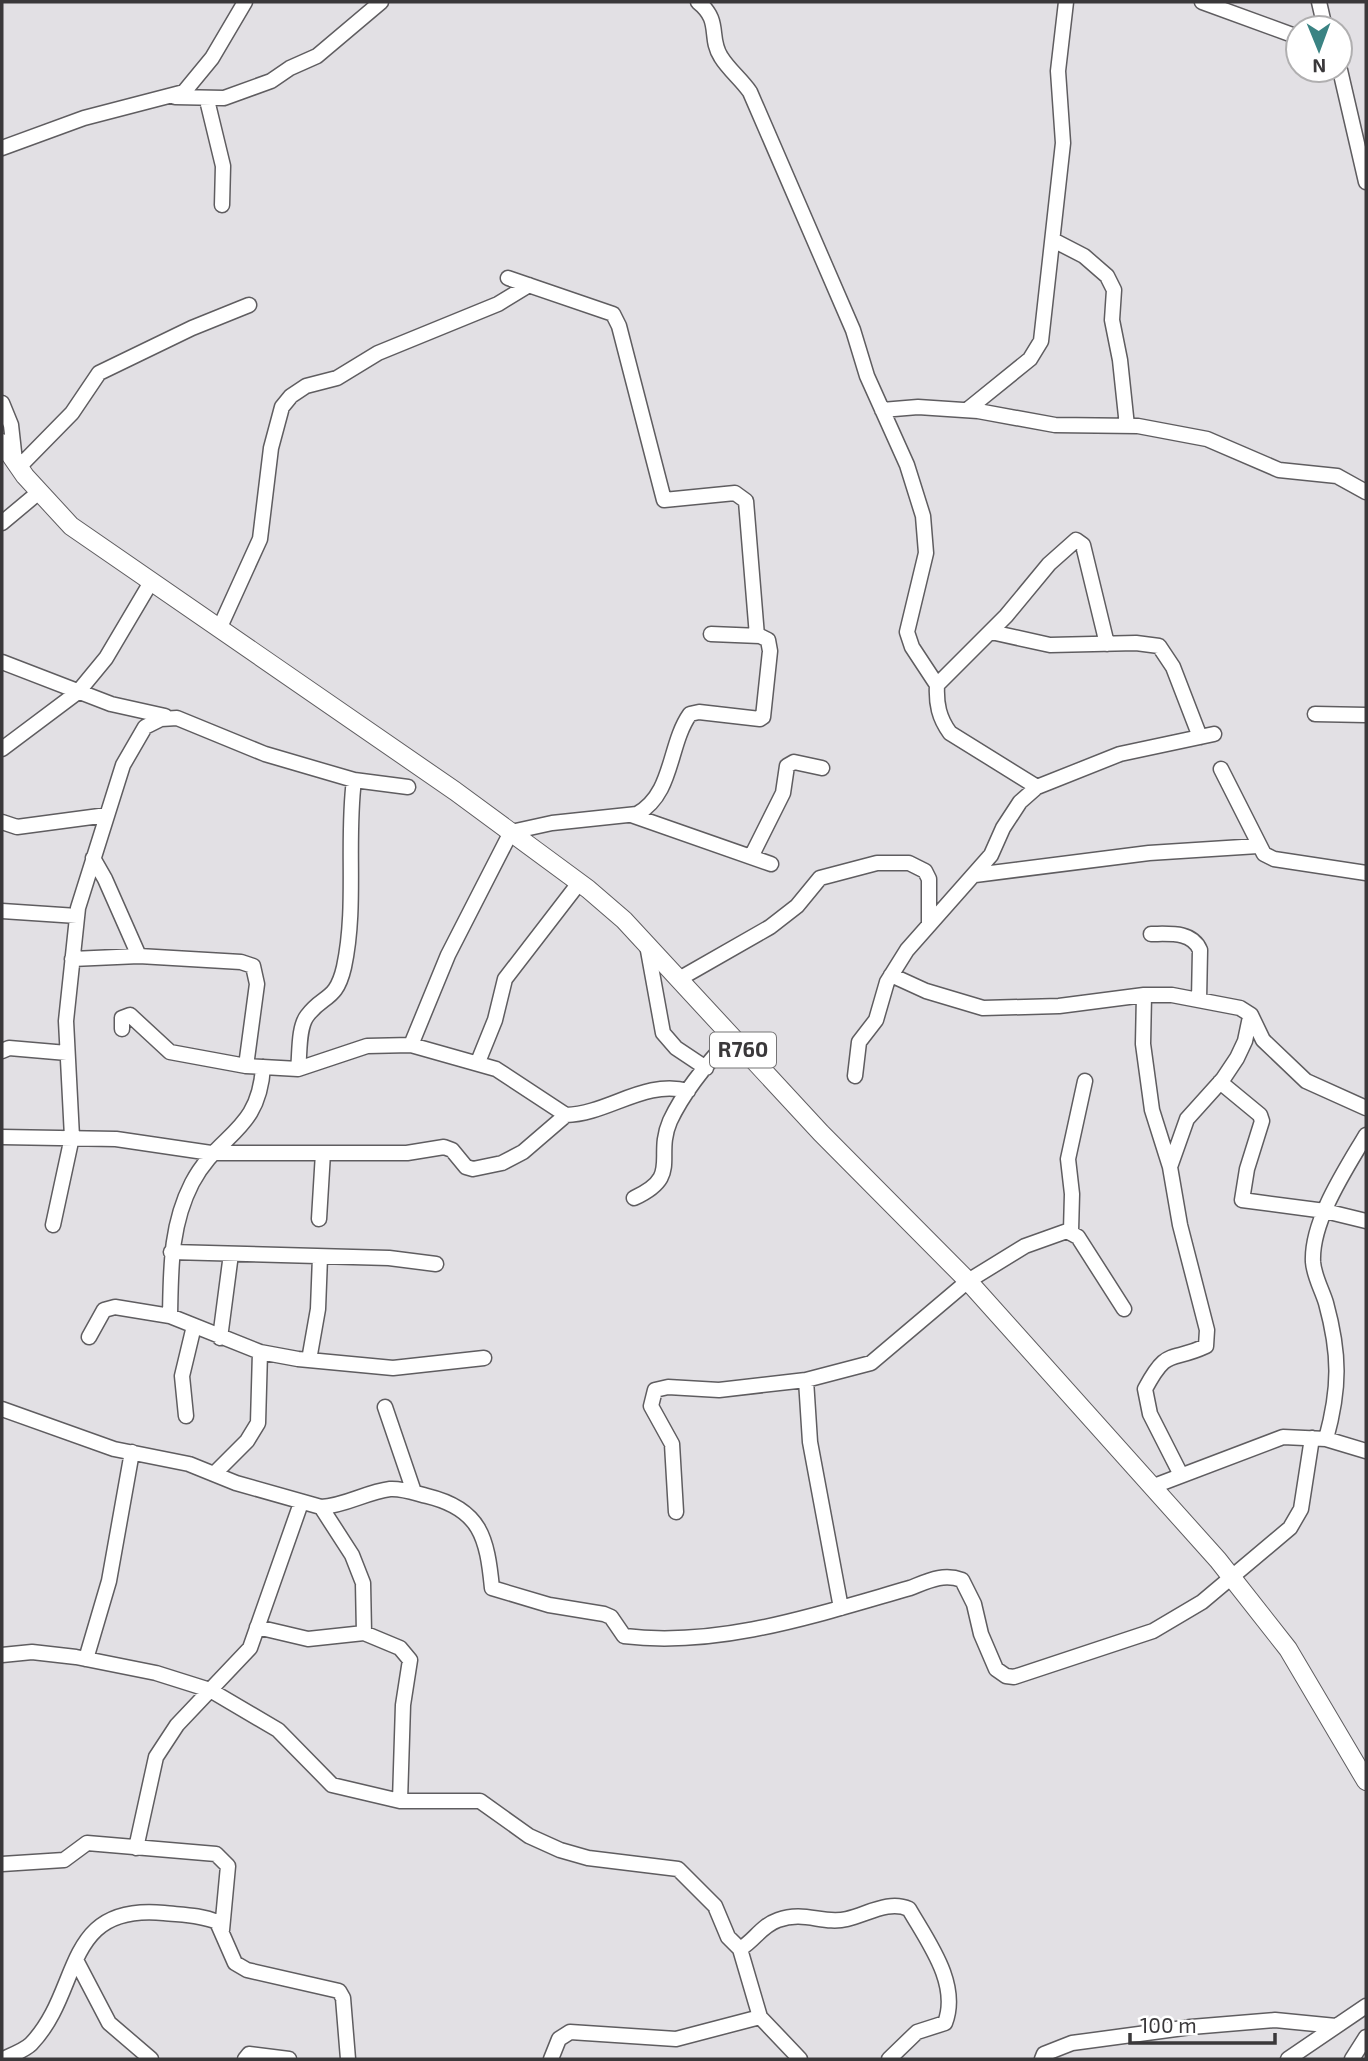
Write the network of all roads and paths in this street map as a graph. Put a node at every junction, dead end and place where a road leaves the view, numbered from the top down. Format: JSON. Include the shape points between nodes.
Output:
{"nodes":[{"id":1,"x":245,"y":2,"type":"edge"},
{"id":2,"x":381,"y":2,"type":"edge"},
{"id":3,"x":698,"y":2,"type":"edge"},
{"id":4,"x":1066,"y":2,"type":"edge"},
{"id":5,"x":1202,"y":2,"type":"edge"},
{"id":6,"x":1284,"y":33,"type":"edge"},
{"id":7,"x":1343,"y":84,"type":"edge"},
{"id":8,"x":173,"y":97,"type":"junction"},
{"id":9,"x":206,"y":100,"type":"junction"},
{"id":10,"x":2,"y":148,"type":"edge"},
{"id":11,"x":1366,"y":182,"type":"edge"},
{"id":12,"x":222,"y":205,"type":"dead end"},
{"id":13,"x":1053,"y":240,"type":"junction"},
{"id":14,"x":508,"y":278,"type":"dead end"},
{"id":15,"x":529,"y":285,"type":"junction"},
{"id":16,"x":249,"y":305,"type":"dead end"},
{"id":17,"x":2,"y":403,"type":"edge"},
{"id":18,"x":882,"y":410,"type":"junction"},
{"id":19,"x":967,"y":410,"type":"junction"},
{"id":20,"x":1127,"y":426,"type":"junction"},
{"id":21,"x":2,"y":443,"type":"edge"},
{"id":22,"x":17,"y":464,"type":"junction"},
{"id":23,"x":39,"y":492,"type":"junction"},
{"id":24,"x":1366,"y":492,"type":"edge"},
{"id":25,"x":2,"y":523,"type":"edge"},
{"id":26,"x":151,"y":582,"type":"junction"},
{"id":27,"x":220,"y":627,"type":"junction"},
{"id":28,"x":991,"y":632,"type":"junction"},
{"id":29,"x":711,"y":634,"type":"dead end"},
{"id":30,"x":757,"y":636,"type":"junction"},
{"id":31,"x":1107,"y":644,"type":"junction"},
{"id":32,"x":2,"y":662,"type":"edge"},
{"id":33,"x":937,"y":685,"type":"junction"},
{"id":34,"x":78,"y":692,"type":"junction"},
{"id":35,"x":1315,"y":715,"type":"dead end"},
{"id":36,"x":1366,"y":715,"type":"edge"},
{"id":37,"x":169,"y":718,"type":"junction"},
{"id":38,"x":2,"y":749,"type":"edge"},
{"id":39,"x":822,"y":768,"type":"dead end"},
{"id":40,"x":1222,"y":769,"type":"dead end"},
{"id":41,"x":355,"y":780,"type":"junction"},
{"id":42,"x":408,"y":787,"type":"dead end"},
{"id":43,"x":1037,"y":787,"type":"junction"},
{"id":44,"x":107,"y":815,"type":"junction"},
{"id":45,"x":631,"y":815,"type":"junction"},
{"id":46,"x":2,"y":821,"type":"edge"},
{"id":47,"x":511,"y":832,"type":"junction"},
{"id":48,"x":1258,"y":846,"type":"junction"},
{"id":49,"x":751,"y":857,"type":"junction"},
{"id":50,"x":93,"y":858,"type":"junction"},
{"id":51,"x":771,"y":864,"type":"dead end"},
{"id":52,"x":1366,"y":873,"type":"edge"},
{"id":53,"x":975,"y":875,"type":"junction"},
{"id":54,"x":579,"y":883,"type":"junction"},
{"id":55,"x":2,"y":911,"type":"edge"},
{"id":56,"x":77,"y":916,"type":"junction"},
{"id":57,"x":929,"y":925,"type":"junction"},
{"id":58,"x":1151,"y":934,"type":"dead end"},
{"id":59,"x":647,"y":943,"type":"junction"},
{"id":60,"x":139,"y":956,"type":"junction"},
{"id":61,"x":72,"y":960,"type":"junction"},
{"id":62,"x":891,"y":975,"type":"junction"},
{"id":63,"x":679,"y":979,"type":"junction"},
{"id":64,"x":1144,"y":995,"type":"junction"},
{"id":65,"x":1199,"y":1000,"type":"junction"},
{"id":66,"x":1251,"y":1015,"type":"junction"},
{"id":67,"x":122,"y":1029,"type":"dead end"},
{"id":68,"x":732,"y":1037,"type":"junction"},
{"id":69,"x":411,"y":1045,"type":"junction"},
{"id":70,"x":2,"y":1051,"type":"edge"},
{"id":71,"x":67,"y":1053,"type":"junction"},
{"id":72,"x":478,"y":1062,"type":"junction"},
{"id":73,"x":246,"y":1066,"type":"junction"},
{"id":74,"x":263,"y":1067,"type":"junction"},
{"id":75,"x":706,"y":1068,"type":"junction"},
{"id":76,"x":298,"y":1069,"type":"junction"},
{"id":77,"x":855,"y":1076,"type":"dead end"},
{"id":78,"x":1085,"y":1081,"type":"dead end"},
{"id":79,"x":1220,"y":1082,"type":"junction"},
{"id":80,"x":688,"y":1091,"type":"junction"},
{"id":81,"x":1366,"y":1108,"type":"edge"},
{"id":82,"x":566,"y":1115,"type":"junction"},
{"id":83,"x":1366,"y":1135,"type":"edge"},
{"id":84,"x":2,"y":1137,"type":"edge"},
{"id":85,"x":72,"y":1137,"type":"junction"},
{"id":86,"x":211,"y":1153,"type":"junction"},
{"id":87,"x":323,"y":1153,"type":"junction"},
{"id":88,"x":1170,"y":1167,"type":"junction"},
{"id":89,"x":634,"y":1198,"type":"dead end"},
{"id":90,"x":1325,"y":1211,"type":"junction"},
{"id":91,"x":319,"y":1219,"type":"dead end"},
{"id":92,"x":1366,"y":1221,"type":"edge"},
{"id":93,"x":53,"y":1225,"type":"dead end"},
{"id":94,"x":1071,"y":1231,"type":"junction"},
{"id":95,"x":171,"y":1252,"type":"junction"},
{"id":96,"x":232,"y":1254,"type":"junction"},
{"id":97,"x":320,"y":1257,"type":"junction"},
{"id":98,"x":436,"y":1264,"type":"dead end"},
{"id":99,"x":968,"y":1281,"type":"junction"},
{"id":100,"x":1124,"y":1309,"type":"dead end"},
{"id":101,"x":170,"y":1316,"type":"junction"},
{"id":102,"x":194,"y":1326,"type":"junction"},
{"id":103,"x":89,"y":1337,"type":"dead end"},
{"id":104,"x":220,"y":1338,"type":"junction"},
{"id":105,"x":260,"y":1352,"type":"junction"},
{"id":106,"x":484,"y":1357,"type":"dead end"},
{"id":107,"x":309,"y":1360,"type":"junction"},
{"id":108,"x":806,"y":1380,"type":"junction"},
{"id":109,"x":385,"y":1407,"type":"dead end"},
{"id":110,"x":2,"y":1409,"type":"edge"},
{"id":111,"x":186,"y":1416,"type":"dead end"},
{"id":112,"x":1319,"y":1438,"type":"junction"},
{"id":113,"x":1366,"y":1451,"type":"edge"},
{"id":114,"x":132,"y":1452,"type":"junction"},
{"id":115,"x":214,"y":1474,"type":"junction"},
{"id":116,"x":1181,"y":1475,"type":"junction"},
{"id":117,"x":1154,"y":1486,"type":"junction"},
{"id":118,"x":414,"y":1492,"type":"junction"},
{"id":119,"x":301,"y":1503,"type":"junction"},
{"id":120,"x":321,"y":1507,"type":"junction"},
{"id":121,"x":676,"y":1512,"type":"dead end"},
{"id":122,"x":1231,"y":1576,"type":"junction"},
{"id":123,"x":841,"y":1608,"type":"junction"},
{"id":124,"x":257,"y":1627,"type":"junction"},
{"id":125,"x":364,"y":1633,"type":"junction"},
{"id":126,"x":2,"y":1655,"type":"edge"},
{"id":127,"x":86,"y":1658,"type":"junction"},
{"id":128,"x":210,"y":1690,"type":"junction"},
{"id":129,"x":1366,"y":1781,"type":"edge"},
{"id":130,"x":400,"y":1801,"type":"junction"},
{"id":131,"x":136,"y":1848,"type":"junction"},
{"id":132,"x":2,"y":1864,"type":"edge"},
{"id":133,"x":222,"y":1930,"type":"junction"},
{"id":134,"x":740,"y":1949,"type":"junction"},
{"id":135,"x":76,"y":1960,"type":"junction"},
{"id":136,"x":1366,"y":2006,"type":"edge"},
{"id":137,"x":760,"y":2017,"type":"junction"},
{"id":138,"x":1336,"y":2026,"type":"junction"},
{"id":139,"x":1366,"y":2038,"type":"edge"},
{"id":140,"x":3,"y":2059,"type":"edge"},
{"id":141,"x":151,"y":2059,"type":"edge"},
{"id":142,"x":245,"y":2059,"type":"edge"},
{"id":143,"x":289,"y":2059,"type":"edge"},
{"id":144,"x":348,"y":2059,"type":"edge"},
{"id":145,"x":551,"y":2059,"type":"edge"},
{"id":146,"x":800,"y":2059,"type":"edge"},
{"id":147,"x":889,"y":2059,"type":"edge"},
{"id":148,"x":1042,"y":2059,"type":"edge"},
{"id":149,"x":1288,"y":2059,"type":"edge"},
{"id":150,"x":1352,"y":2059,"type":"edge"}],
"edges":[{"from":1,"to":8,"type":"street","via":[[194,83]]},
{"from":2,"to":9,"type":"street","via":[[317,56],[251,89]]},
{"from":3,"to":18,"type":"street","via":[[713,20],[721,58],[750,92],[853,330]]},
{"from":4,"to":13,"type":"street","via":[[1058,71],[1063,143]]},
{"from":5,"to":6,"type":"street"},
{"from":7,"to":11,"type":"street"},
{"from":8,"to":9,"type":"street"},
{"from":8,"to":10,"type":"street","via":[[84,118]]},
{"from":9,"to":12,"type":"street","via":[[223,166]]},
{"from":13,"to":19,"type":"street","via":[[1041,341],[1030,359]]},
{"from":13,"to":20,"type":"street","via":[[1084,256],[1107,276],[1114,290],[1112,320]]},
{"from":14,"to":15,"type":"street"},
{"from":15,"to":27,"type":"street","via":[[498,304],[377,352],[337,378],[306,386],[291,396],[282,407],[271,448],[260,539]]},
{"from":15,"to":30,"type":"street","via":[[603,308],[616,319],[664,499],[736,494],[746,501]]},
{"from":16,"to":22,"type":"street","via":[[99,373],[72,413]]},
{"from":17,"to":22,"type":"street"},
{"from":18,"to":19,"type":"street"},
{"from":18,"to":33,"type":"street","via":[[907,465],[925,526],[926,553],[907,632]]},
{"from":19,"to":20,"type":"street","via":[[1055,425]]},
{"from":20,"to":24,"type":"street","via":[[1207,439],[1279,470],[1337,476]]},
{"from":21,"to":22,"type":"main road","number":"R760"},
{"from":22,"to":23,"type":"main road","number":"R760"},
{"from":23,"to":25,"type":"street"},
{"from":23,"to":26,"type":"main road","number":"R760","via":[[71,526]]},
{"from":26,"to":27,"type":"main road","number":"R760"},
{"from":26,"to":34,"type":"street","via":[[106,658]]},
{"from":27,"to":47,"type":"main road","number":"R760"},
{"from":28,"to":31,"type":"street","via":[[1036,644]]},
{"from":28,"to":31,"type":"street","via":[[1049,564],[1076,540],[1083,545]]},
{"from":28,"to":33,"type":"street"},
{"from":29,"to":30,"type":"street"},
{"from":30,"to":45,"type":"street","via":[[768,640],[770,651],[763,717],[690,714],[654,801]]},
{"from":31,"to":43,"type":"street","via":[[1147,643],[1163,648],[1207,736],[1120,754]]},
{"from":32,"to":34,"type":"street"},
{"from":33,"to":43,"type":"street","via":[[936,704],[950,733]]},
{"from":34,"to":37,"type":"street"},
{"from":34,"to":38,"type":"street"},
{"from":35,"to":36,"type":"street"},
{"from":37,"to":41,"type":"street","via":[[265,754]]},
{"from":37,"to":44,"type":"street","via":[[145,727],[123,765]]},
{"from":39,"to":49,"type":"street","via":[[793,762],[787,766],[783,793]]},
{"from":40,"to":48,"type":"street"},
{"from":41,"to":42,"type":"street"},
{"from":41,"to":76,"type":"street","via":[[349,930],[343,969],[337,990],[307,1016]]},
{"from":43,"to":53,"type":"street","via":[[1020,802]]},
{"from":44,"to":46,"type":"street","via":[[17,827]]},
{"from":44,"to":50,"type":"street"},
{"from":45,"to":47,"type":"street","via":[[552,822]]},
{"from":45,"to":49,"type":"street"},
{"from":47,"to":54,"type":"main road","number":"R760"},
{"from":47,"to":69,"type":"street","via":[[448,955]]},
{"from":48,"to":52,"type":"street","via":[[1274,859]]},
{"from":48,"to":53,"type":"street","via":[[1149,853]]},
{"from":49,"to":51,"type":"street"},
{"from":50,"to":56,"type":"street"},
{"from":50,"to":60,"type":"street"},
{"from":53,"to":57,"type":"street"},
{"from":54,"to":59,"type":"main road","number":"R760"},
{"from":54,"to":72,"type":"street","via":[[505,979]]},
{"from":55,"to":56,"type":"street"},
{"from":56,"to":61,"type":"street"},
{"from":57,"to":62,"type":"street"},
{"from":57,"to":63,"type":"street","via":[[925,871],[909,863],[877,863],[820,878],[797,906],[769,927]]},
{"from":58,"to":65,"type":"street","via":[[1197,942]]},
{"from":59,"to":63,"type":"main road","number":"R760"},
{"from":59,"to":75,"type":"street","via":[[663,1033]]},
{"from":60,"to":61,"type":"street"},
{"from":60,"to":73,"type":"street","via":[[253,966],[257,984]]},
{"from":61,"to":71,"type":"street"},
{"from":62,"to":64,"type":"street","via":[[968,1005],[999,1009]]},
{"from":62,"to":77,"type":"street","via":[[876,1020],[859,1042]]},
{"from":63,"to":68,"type":"main road","number":"R760"},
{"from":64,"to":65,"type":"street"},
{"from":64,"to":88,"type":"street","via":[[1143,1044],[1152,1110]]},
{"from":65,"to":66,"type":"street","via":[[1240,1008]]},
{"from":66,"to":79,"type":"street","via":[[1245,1041]]},
{"from":66,"to":81,"type":"street","via":[[1263,1040],[1306,1080]]},
{"from":67,"to":73,"type":"street","via":[[122,1018],[130,1015],[170,1052]]},
{"from":68,"to":75,"type":"street"},
{"from":68,"to":99,"type":"main road","number":"R760"},
{"from":69,"to":72,"type":"street"},
{"from":69,"to":76,"type":"street","via":[[367,1046]]},
{"from":70,"to":71,"type":"street"},
{"from":71,"to":85,"type":"street"},
{"from":72,"to":82,"type":"street","via":[[510,1075]]},
{"from":73,"to":74,"type":"street"},
{"from":74,"to":76,"type":"street"},
{"from":74,"to":86,"type":"street","via":[[262,1090],[254,1111]]},
{"from":75,"to":80,"type":"street"},
{"from":78,"to":94,"type":"street","via":[[1068,1159]]},
{"from":79,"to":88,"type":"street","via":[[1187,1119]]},
{"from":79,"to":90,"type":"street","via":[[1262,1121],[1242,1200]]},
{"from":80,"to":82,"type":"street","via":[[658,1088]]},
{"from":80,"to":89,"type":"street","via":[[670,1124],[663,1176]]},
{"from":82,"to":87,"type":"street","via":[[523,1152],[481,1168],[466,1167],[444,1147],[407,1153]]},
{"from":83,"to":90,"type":"street"},
{"from":84,"to":85,"type":"street"},
{"from":85,"to":86,"type":"street"},
{"from":85,"to":93,"type":"street"},
{"from":86,"to":87,"type":"street"},
{"from":86,"to":95,"type":"street","via":[[180,1210]]},
{"from":87,"to":91,"type":"street"},
{"from":88,"to":116,"type":"street","via":[[1207,1341],[1202,1348],[1177,1353],[1162,1363],[1145,1389],[1145,1398]]},
{"from":90,"to":92,"type":"street"},
{"from":90,"to":112,"type":"street","via":[[1313,1261],[1326,1304],[1338,1384]]},
{"from":94,"to":99,"type":"street","via":[[1025,1246]]},
{"from":94,"to":100,"type":"street"},
{"from":95,"to":96,"type":"street"},
{"from":95,"to":101,"type":"street"},
{"from":96,"to":97,"type":"street"},
{"from":96,"to":104,"type":"street"},
{"from":97,"to":98,"type":"street"},
{"from":97,"to":107,"type":"street","via":[[318,1309]]},
{"from":99,"to":108,"type":"street","via":[[871,1363]]},
{"from":99,"to":117,"type":"main road","number":"R760"},
{"from":101,"to":102,"type":"street"},
{"from":101,"to":103,"type":"street","via":[[115,1307],[104,1310]]},
{"from":102,"to":104,"type":"street"},
{"from":102,"to":111,"type":"street","via":[[182,1376]]},
{"from":104,"to":105,"type":"street"},
{"from":105,"to":107,"type":"street"},
{"from":105,"to":115,"type":"street","via":[[258,1423]]},
{"from":106,"to":107,"type":"street","via":[[393,1368]]},
{"from":108,"to":121,"type":"street","via":[[719,1390],[655,1390],[651,1406],[672,1444]]},
{"from":108,"to":123,"type":"street","via":[[810,1442]]},
{"from":109,"to":118,"type":"street"},
{"from":110,"to":114,"type":"street"},
{"from":112,"to":113,"type":"street"},
{"from":112,"to":116,"type":"street","via":[[1270,1439],[1202,1471]]},
{"from":112,"to":122,"type":"street","via":[[1298,1517]]},
{"from":114,"to":115,"type":"street"},
{"from":114,"to":127,"type":"street","via":[[109,1581]]},
{"from":115,"to":119,"type":"street"},
{"from":116,"to":117,"type":"street"},
{"from":117,"to":122,"type":"main road","number":"R760"},
{"from":118,"to":120,"type":"street","via":[[389,1489]]},
{"from":118,"to":123,"type":"street","via":[[454,1504],[475,1521],[485,1541],[492,1588],[549,1605],[604,1614],[624,1636],[659,1641],[739,1634]]},
{"from":119,"to":120,"type":"street"},
{"from":119,"to":124,"type":"street"},
{"from":120,"to":125,"type":"street","via":[[352,1555],[363,1583]]},
{"from":122,"to":123,"type":"street","via":[[1202,1602],[1153,1631],[1014,1676],[996,1669],[974,1604],[962,1580],[952,1576]]},
{"from":122,"to":129,"type":"main road","number":"R760","via":[[1288,1649]]},
{"from":124,"to":125,"type":"street","via":[[308,1639]]},
{"from":124,"to":128,"type":"street","via":[[250,1648]]},
{"from":125,"to":130,"type":"street","via":[[400,1648],[410,1660],[403,1705]]},
{"from":126,"to":127,"type":"street"},
{"from":127,"to":128,"type":"street"},
{"from":128,"to":130,"type":"street","via":[[278,1731],[332,1785]]},
{"from":128,"to":131,"type":"street","via":[[177,1725],[156,1757]]},
{"from":130,"to":134,"type":"street","via":[[480,1801],[529,1836],[561,1850],[588,1858],[678,1869],[715,1906],[728,1937]]},
{"from":131,"to":132,"type":"street","via":[[87,1843],[64,1860]]},
{"from":131,"to":133,"type":"street","via":[[223,1858],[228,1866]]},
{"from":133,"to":135,"type":"street","via":[[207,1917],[144,1911],[127,1914],[107,1919],[86,1940]]},
{"from":133,"to":144,"type":"street","via":[[235,1964],[339,1991]]},
{"from":134,"to":137,"type":"street"},
{"from":134,"to":147,"type":"street","via":[[763,1926],[781,1919],[810,1915],[845,1920],[892,1905],[909,1909],[950,1987],[949,2012],[945,2022],[917,2032]]},
{"from":135,"to":140,"type":"street","via":[[50,2017],[30,2045]]},
{"from":135,"to":141,"type":"street","via":[[109,2023]]},
{"from":136,"to":138,"type":"street"},
{"from":137,"to":145,"type":"street","via":[[676,2039],[570,2032],[559,2039]]},
{"from":137,"to":146,"type":"street"},
{"from":138,"to":148,"type":"street","via":[[1275,2020],[1191,2027],[1072,2043]]},
{"from":138,"to":149,"type":"street"},
{"from":139,"to":150,"type":"street"},
{"from":142,"to":143,"type":"street","via":[[260,2054]]}]}
